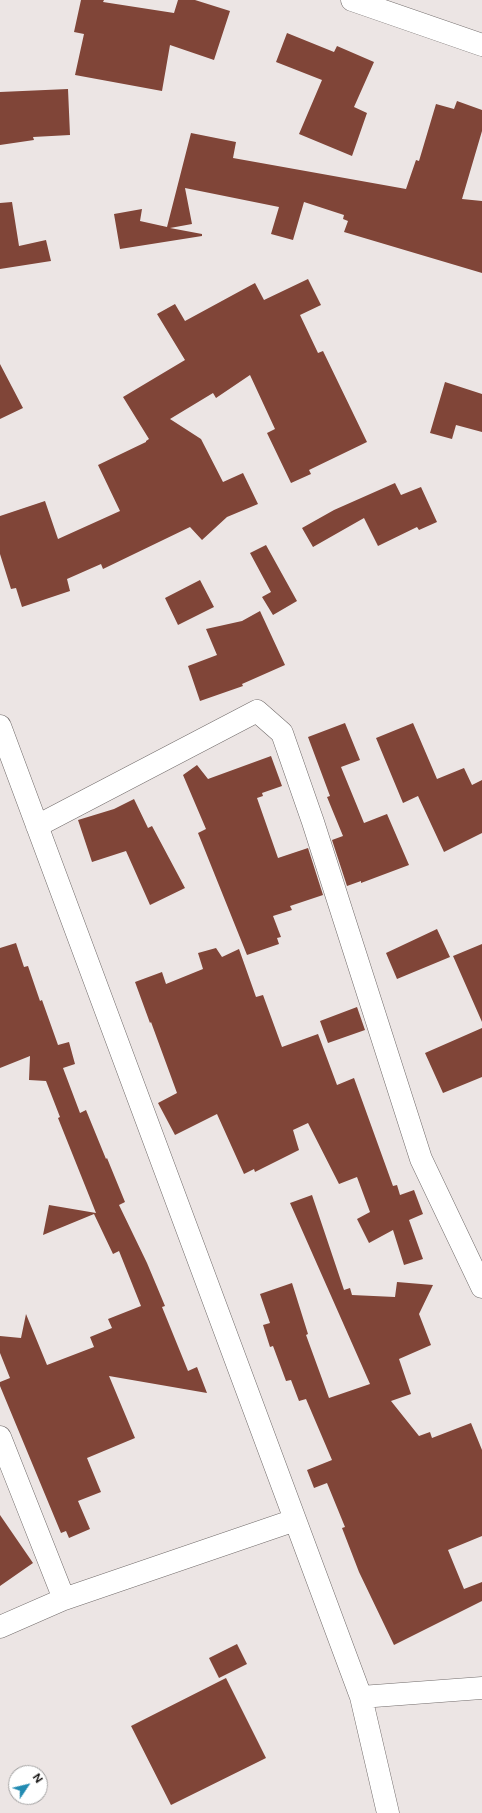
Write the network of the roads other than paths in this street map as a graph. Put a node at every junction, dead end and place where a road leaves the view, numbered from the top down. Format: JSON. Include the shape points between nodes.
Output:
{"nodes":[{"id":1,"x":352,"y":0,"type":"edge"},
{"id":2,"x":482,"y":45,"type":"edge"},
{"id":3,"x":0,"y":726,"type":"edge"},
{"id":4,"x":37,"y":826,"type":"junction"},
{"id":5,"x":482,"y":1288,"type":"edge"},
{"id":6,"x":0,"y":1437,"type":"edge"},
{"id":7,"x":295,"y":1520,"type":"junction"},
{"id":8,"x":64,"y":1599,"type":"junction"},
{"id":9,"x":0,"y":1627,"type":"edge"},
{"id":10,"x":482,"y":1688,"type":"edge"},
{"id":11,"x":361,"y":1697,"type":"junction"},
{"id":12,"x":388,"y":1813,"type":"edge"}],
"edges":[{"from":1,"to":2,"type":"street"},
{"from":3,"to":4,"type":"street"},
{"from":4,"to":5,"type":"street","via":[[257,711],[282,732],[421,1159]]},
{"from":4,"to":7,"type":"street"},
{"from":6,"to":8,"type":"street"},
{"from":7,"to":8,"type":"street"},
{"from":7,"to":11,"type":"street"},
{"from":8,"to":9,"type":"street"},
{"from":10,"to":11,"type":"street"},
{"from":11,"to":12,"type":"street"}]}
